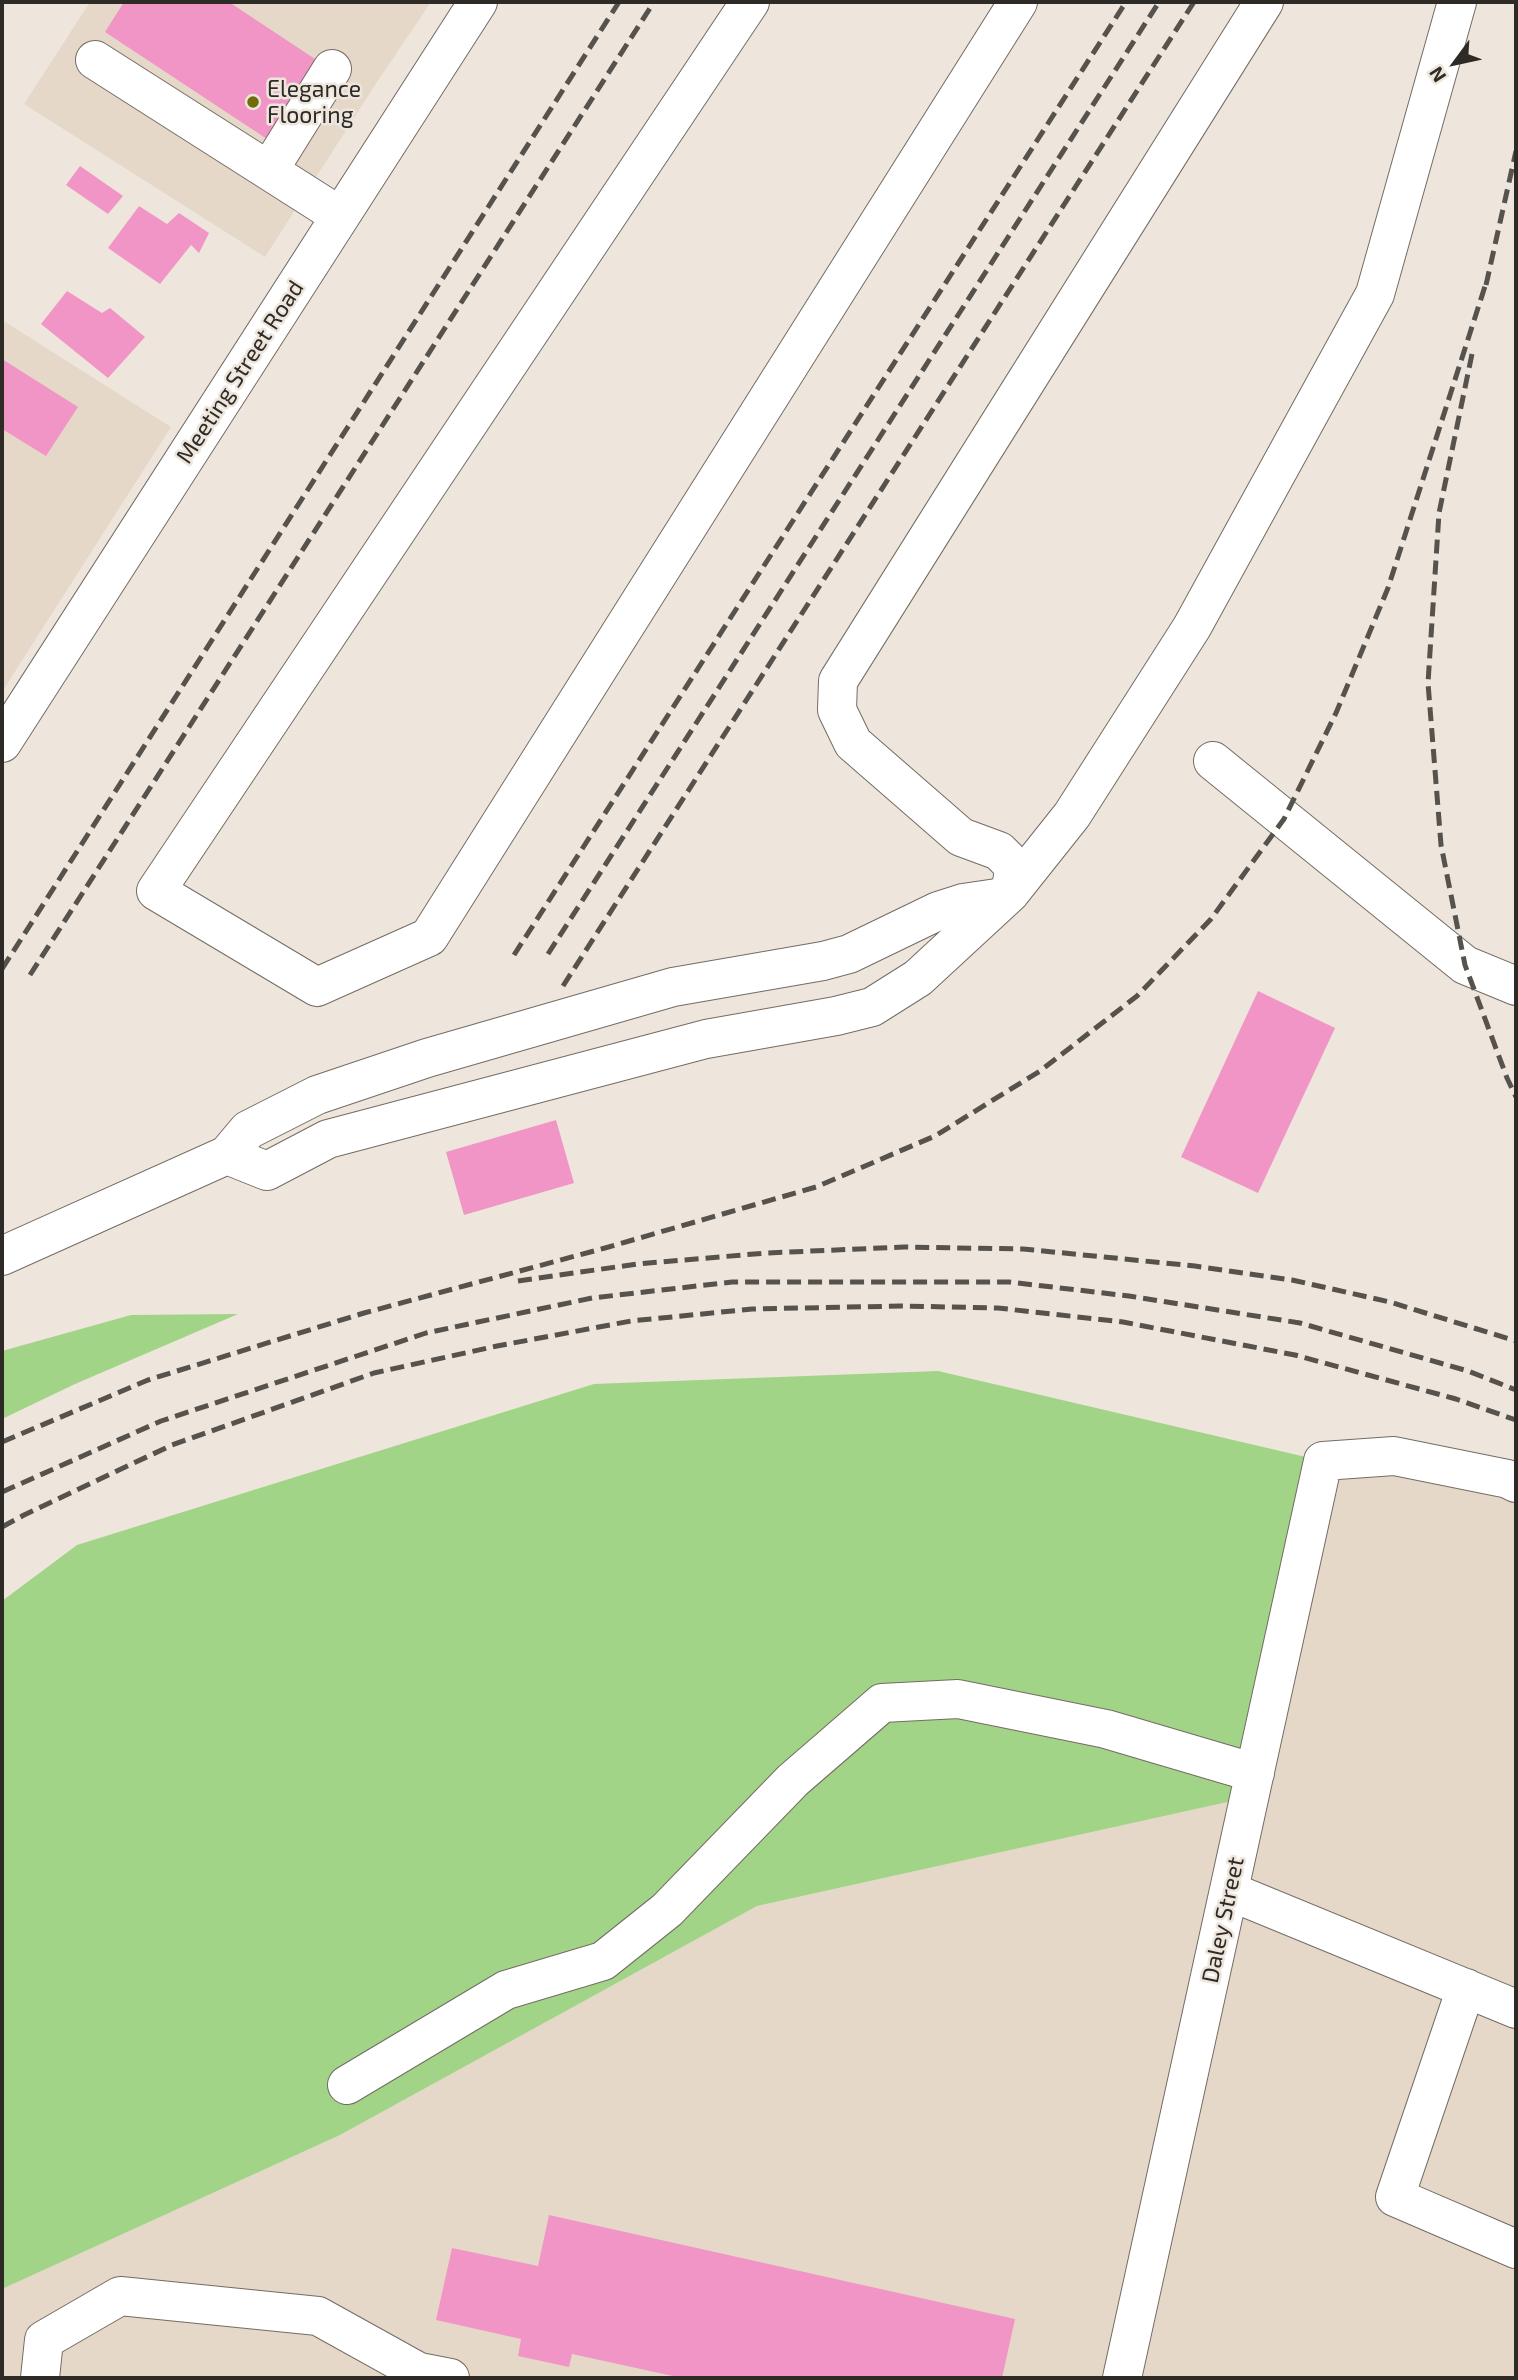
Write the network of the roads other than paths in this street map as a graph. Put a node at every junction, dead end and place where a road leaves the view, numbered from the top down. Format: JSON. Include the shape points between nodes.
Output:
{"nodes":[{"id":1,"x":478,"y":2,"type":"edge"},
{"id":2,"x":750,"y":2,"type":"edge"},
{"id":3,"x":1018,"y":2,"type":"edge"},
{"id":4,"x":1264,"y":2,"type":"edge"},
{"id":5,"x":1457,"y":2,"type":"edge"},
{"id":6,"x":95,"y":60,"type":"dead end"},
{"id":7,"x":332,"y":69,"type":"dead end"},
{"id":8,"x":269,"y":170,"type":"junction"},
{"id":9,"x":340,"y":216,"type":"junction"},
{"id":10,"x":2,"y":743,"type":"edge"},
{"id":11,"x":1213,"y":761,"type":"dead end"},
{"id":12,"x":1010,"y":893,"type":"junction"},
{"id":13,"x":1516,"y":986,"type":"edge"},
{"id":14,"x":227,"y":1155,"type":"junction"},
{"id":15,"x":2,"y":1256,"type":"edge"},
{"id":16,"x":1516,"y":1483,"type":"edge"},
{"id":17,"x":1255,"y":1773,"type":"junction"},
{"id":18,"x":1229,"y":1891,"type":"junction"},
{"id":19,"x":1466,"y":1988,"type":"junction"},
{"id":20,"x":1516,"y":2008,"type":"edge"},
{"id":21,"x":347,"y":2085,"type":"dead end"},
{"id":22,"x":1516,"y":2249,"type":"edge"},
{"id":23,"x":429,"y":2376,"type":"edge"},
{"id":24,"x":40,"y":2378,"type":"edge"},
{"id":25,"x":1122,"y":2378,"type":"edge"}],
"edges":[{"from":1,"to":9,"type":"street","name":"Meeting Street Road"},
{"from":2,"to":3,"type":"street","via":[[156,891],[317,987],[429,937]]},
{"from":4,"to":12,"type":"street","via":[[838,681],[837,710],[853,743],[961,837],[999,851],[1014,871]]},
{"from":5,"to":12,"type":"street","via":[[1375,294],[1192,627],[1072,815]]},
{"from":6,"to":8,"type":"street"},
{"from":7,"to":8,"type":"street"},
{"from":8,"to":9,"type":"street"},
{"from":9,"to":10,"type":"street","name":"Meeting Street Road"},
{"from":11,"to":13,"type":"street","via":[[1465,965]]},
{"from":12,"to":14,"type":"street","via":[[938,911],[849,954],[673,987],[427,1058],[317,1096],[248,1130]]},
{"from":12,"to":14,"type":"street","via":[[918,978],[872,1007],[706,1039],[328,1139],[267,1171]]},
{"from":14,"to":15,"type":"street"},
{"from":16,"to":17,"type":"street","name":"Daley Street","via":[[1394,1456],[1323,1461]]},
{"from":17,"to":18,"type":"street","name":"Daley Street"},
{"from":17,"to":21,"type":"street","via":[[1106,1729],[958,1699],[881,1703],[793,1780],[667,1910],[603,1961],[506,1990]]},
{"from":18,"to":19,"type":"street"},
{"from":18,"to":25,"type":"street","name":"Daley Street"},
{"from":19,"to":20,"type":"street"},
{"from":19,"to":22,"type":"street","via":[[1395,2197]]},
{"from":23,"to":24,"type":"street","via":[[318,2316],[120,2296],[44,2340]]}]}
